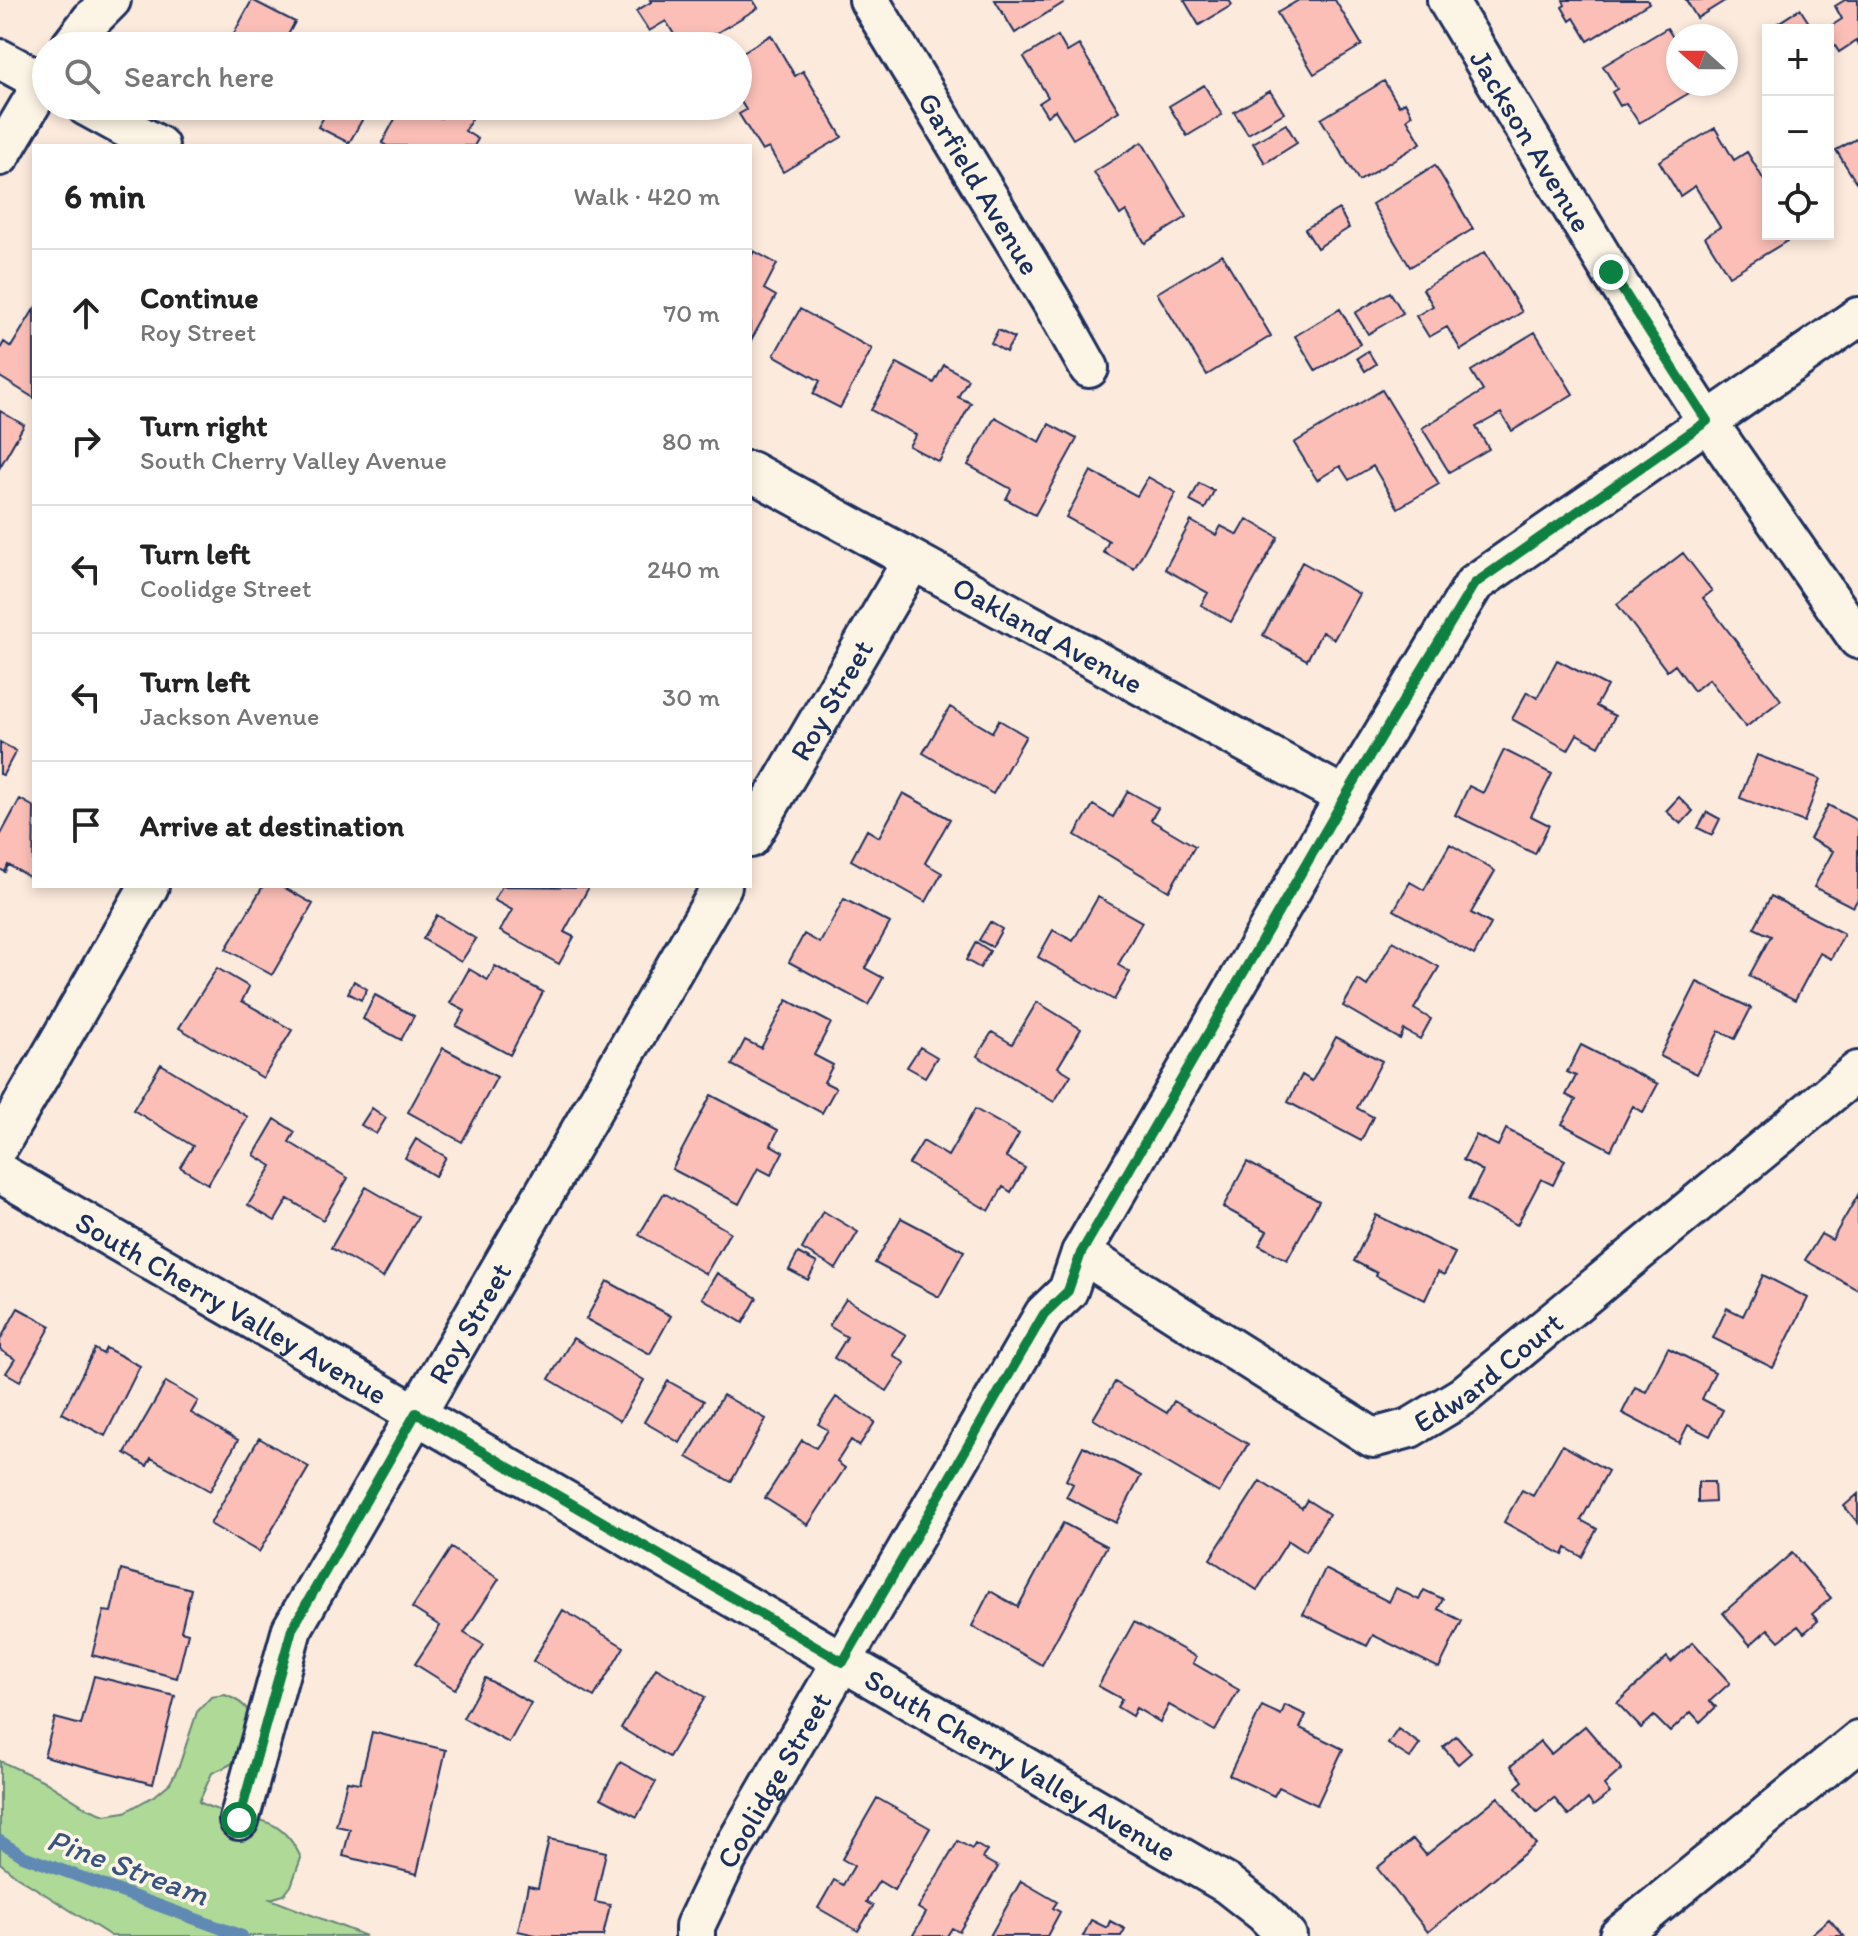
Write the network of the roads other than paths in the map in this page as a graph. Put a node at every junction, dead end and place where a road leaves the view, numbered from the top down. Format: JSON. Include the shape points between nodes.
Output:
{"nodes":[{"id":1,"x":111,"y":0,"type":"edge"},
{"id":2,"x":869,"y":0,"type":"edge"},
{"id":3,"x":1447,"y":0,"type":"edge"},
{"id":4,"x":82,"y":32,"type":"edge"},
{"id":5,"x":0,"y":59,"type":"edge"},
{"id":6,"x":32,"y":75,"type":"edge"},
{"id":7,"x":32,"y":103,"type":"edge"},
{"id":8,"x":112,"y":120,"type":"edge"},
{"id":9,"x":155,"y":144,"type":"edge"},
{"id":10,"x":0,"y":156,"type":"edge"},
{"id":11,"x":1858,"y":317,"type":"edge"},
{"id":12,"x":1089,"y":368,"type":"dead end"},
{"id":13,"x":1707,"y":421,"type":"junction"},
{"id":14,"x":752,"y":472,"type":"edge"},
{"id":15,"x":912,"y":561,"type":"junction"},
{"id":16,"x":1858,"y":639,"type":"edge"},
{"id":17,"x":1345,"y":797,"type":"junction"},
{"id":18,"x":752,"y":835,"type":"edge"},
{"id":19,"x":148,"y":888,"type":"edge"},
{"id":20,"x":721,"y":888,"type":"edge"},
{"id":21,"x":1858,"y":1071,"type":"edge"},
{"id":22,"x":0,"y":1144,"type":"edge"},
{"id":23,"x":0,"y":1173,"type":"edge"},
{"id":24,"x":1081,"y":1253,"type":"junction"},
{"id":25,"x":416,"y":1413,"type":"junction"},
{"id":26,"x":843,"y":1662,"type":"junction"},
{"id":27,"x":1858,"y":1741,"type":"edge"},
{"id":28,"x":239,"y":1820,"type":"dead end"},
{"id":29,"x":695,"y":1936,"type":"edge"},
{"id":30,"x":1287,"y":1936,"type":"edge"},
{"id":31,"x":1619,"y":1936,"type":"edge"}],
"edges":[{"from":1,"to":4,"type":"street"},
{"from":2,"to":12,"type":"street","name":"Garfield Avenue"},
{"from":3,"to":13,"type":"street","name":"Jackson Avenue"},
{"from":5,"to":6,"type":"street"},
{"from":7,"to":10,"type":"street"},
{"from":8,"to":9,"type":"street"},
{"from":11,"to":13,"type":"street","name":"Coolidge Street"},
{"from":13,"to":16,"type":"street","name":"Jackson Avenue"},
{"from":13,"to":17,"type":"street","name":"Coolidge Street","via":[[1474,584]]},
{"from":14,"to":15,"type":"street","name":"Oakland Avenue"},
{"from":15,"to":17,"type":"street","name":"Oakland Avenue"},
{"from":15,"to":18,"type":"street","name":"Roy Street"},
{"from":17,"to":24,"type":"street","name":"Coolidge Street"},
{"from":19,"to":22,"type":"street"},
{"from":20,"to":25,"type":"street","name":"Roy Street"},
{"from":21,"to":24,"type":"street","name":"Edward Court","via":[[1463,1396],[1410,1428],[1373,1438]]},
{"from":23,"to":25,"type":"street","name":"South Cherry Valley Avenue"},
{"from":24,"to":26,"type":"street","name":"Coolidge Street","via":[[1068,1291],[1044,1314]]},
{"from":25,"to":26,"type":"street","name":"South Cherry Valley Avenue"},
{"from":25,"to":28,"type":"street","name":"Roy Street","via":[[292,1629]]},
{"from":26,"to":29,"type":"street","name":"Coolidge Street","via":[[726,1861]]},
{"from":26,"to":30,"type":"street","name":"South Cherry Valley Avenue","via":[[1227,1884]]},
{"from":27,"to":31,"type":"street"}]}
